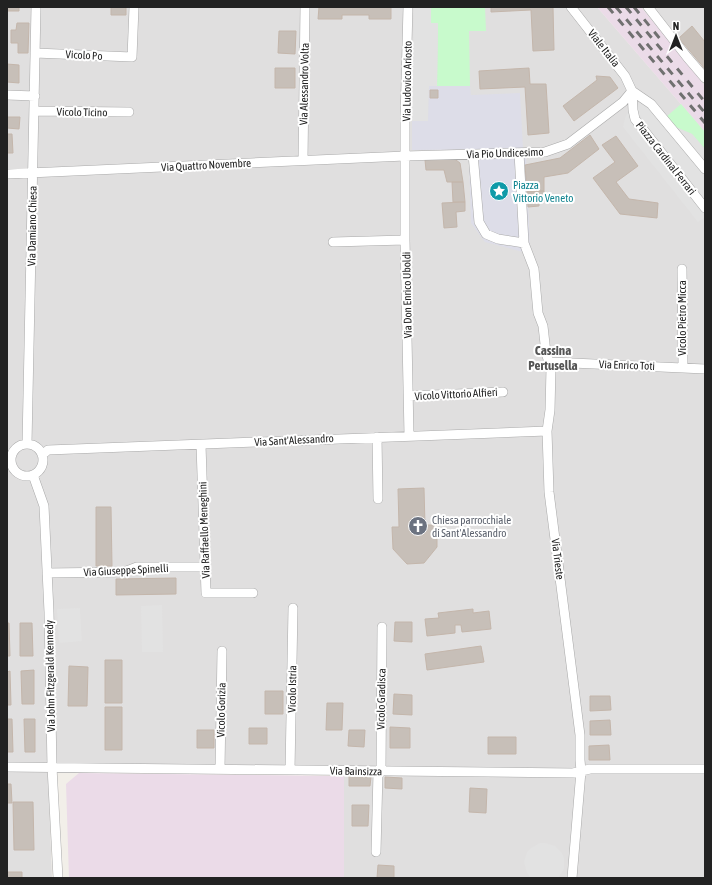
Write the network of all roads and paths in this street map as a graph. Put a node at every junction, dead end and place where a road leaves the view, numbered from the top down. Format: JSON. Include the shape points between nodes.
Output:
{"nodes":[{"id":1,"x":36,"y":7,"type":"edge"},
{"id":2,"x":134,"y":7,"type":"edge"},
{"id":3,"x":305,"y":7,"type":"edge"},
{"id":4,"x":408,"y":7,"type":"edge"},
{"id":5,"x":571,"y":7,"type":"edge"},
{"id":6,"x":648,"y":7,"type":"edge"},
{"id":7,"x":35,"y":52,"type":"junction"},
{"id":8,"x":705,"y":78,"type":"edge"},
{"id":9,"x":632,"y":92,"type":"junction"},
{"id":10,"x":7,"y":95,"type":"edge"},
{"id":11,"x":35,"y":96,"type":"junction"},
{"id":12,"x":35,"y":111,"type":"junction"},
{"id":13,"x":129,"y":112,"type":"dead end"},
{"id":14,"x":519,"y":153,"type":"junction"},
{"id":15,"x":473,"y":154,"type":"junction"},
{"id":16,"x":405,"y":156,"type":"junction"},
{"id":17,"x":303,"y":160,"type":"junction"},
{"id":18,"x":705,"y":169,"type":"edge"},
{"id":19,"x":7,"y":174,"type":"edge"},
{"id":20,"x":34,"y":174,"type":"junction"},
{"id":21,"x":705,"y":208,"type":"edge"},
{"id":22,"x":405,"y":240,"type":"junction"},
{"id":23,"x":333,"y":242,"type":"dead end"},
{"id":24,"x":524,"y":243,"type":"junction"},
{"id":25,"x":682,"y":269,"type":"dead end"},
{"id":26,"x":550,"y":362,"type":"junction"},
{"id":27,"x":683,"y":367,"type":"junction"},
{"id":28,"x":705,"y":369,"type":"edge"},
{"id":29,"x":504,"y":392,"type":"dead end"},
{"id":30,"x":409,"y":396,"type":"junction"},
{"id":31,"x":547,"y":431,"type":"junction"},
{"id":32,"x":409,"y":435,"type":"junction"},
{"id":33,"x":377,"y":437,"type":"junction"},
{"id":34,"x":27,"y":444,"type":"junction"},
{"id":35,"x":201,"y":445,"type":"junction"},
{"id":36,"x":42,"y":455,"type":"junction"},
{"id":37,"x":9,"y":459,"type":"edge"},
{"id":38,"x":33,"y":475,"type":"junction"},
{"id":39,"x":378,"y":499,"type":"dead end"},
{"id":40,"x":205,"y":567,"type":"junction"},
{"id":41,"x":47,"y":573,"type":"junction"},
{"id":42,"x":253,"y":593,"type":"dead end"},
{"id":43,"x":293,"y":608,"type":"dead end"},
{"id":44,"x":382,"y":627,"type":"dead end"},
{"id":45,"x":222,"y":651,"type":"dead end"},
{"id":46,"x":7,"y":767,"type":"edge"},
{"id":47,"x":52,"y":767,"type":"junction"},
{"id":48,"x":220,"y":769,"type":"junction"},
{"id":49,"x":705,"y":769,"type":"edge"},
{"id":50,"x":290,"y":770,"type":"junction"},
{"id":51,"x":581,"y":771,"type":"junction"},
{"id":52,"x":379,"y":772,"type":"junction"},
{"id":53,"x":376,"y":852,"type":"dead end"},
{"id":54,"x":58,"y":878,"type":"edge"},
{"id":55,"x":572,"y":878,"type":"edge"}],
"edges":[{"from":1,"to":7,"type":"street","name":"Via Damiano Chiesa"},
{"from":2,"to":7,"type":"street","name":"Vicolo Po","via":[[132,58]]},
{"from":3,"to":17,"type":"street","name":"Via Alessandro Volta"},
{"from":4,"to":16,"type":"street","name":"Via Ludovico Ariosto"},
{"from":5,"to":9,"type":"street","name":"Viale Italia","via":[[626,76]]},
{"from":6,"to":8,"type":"street"},
{"from":7,"to":11,"type":"street","name":"Via Damiano Chiesa"},
{"from":9,"to":14,"type":"street","name":"Via Pio Undicesimo","via":[[623,102],[568,144],[545,152]]},
{"from":9,"to":18,"type":"street","name":"Piazza Cardinal Ferrari","via":[[652,104]]},
{"from":9,"to":21,"type":"street","name":"Piazza Cardinal Ferrari","via":[[635,119]]},
{"from":10,"to":11,"type":"street"},
{"from":11,"to":12,"type":"street","name":"Via Damiano Chiesa"},
{"from":12,"to":13,"type":"street","name":"Vicolo Ticino"},
{"from":12,"to":20,"type":"street","name":"Via Damiano Chiesa"},
{"from":14,"to":15,"type":"street","name":"Via Pio Undicesimo"},
{"from":14,"to":24,"type":"street"},
{"from":15,"to":16,"type":"street","name":"Via Pio Undicesimo"},
{"from":15,"to":24,"type":"street","via":[[479,222],[486,234],[498,239]]},
{"from":16,"to":17,"type":"street","name":"Via Quattro Novembre"},
{"from":16,"to":22,"type":"street","name":"Via Don Enrico Uboldi"},
{"from":17,"to":20,"type":"street","name":"Via Quattro Novembre"},
{"from":19,"to":20,"type":"street","name":"Via Quattro Novembre"},
{"from":20,"to":34,"type":"street","name":"Via Damiano Chiesa"},
{"from":22,"to":23,"type":"street"},
{"from":22,"to":30,"type":"street","name":"Via Don Enrico Uboldi"},
{"from":24,"to":26,"type":"street","name":"Via Trieste","via":[[534,269],[538,313]]},
{"from":25,"to":27,"type":"street","name":"Vicolo Pietro Micca"},
{"from":26,"to":27,"type":"street","name":"Via Enrico Toti"},
{"from":26,"to":31,"type":"street","name":"Via Trieste","via":[[550,410]]},
{"from":27,"to":28,"type":"street","name":"Via Enrico Toti"},
{"from":29,"to":30,"type":"street","name":"Vicolo Vittorio Alfieri"},
{"from":30,"to":32,"type":"street","name":"Via Don Enrico Uboldi"},
{"from":31,"to":32,"type":"street","name":"Via Sant'Alessandro"},
{"from":31,"to":51,"type":"street","name":"Via Trieste","via":[[549,492],[580,735]]},
{"from":32,"to":33,"type":"street","name":"Via Sant'Alessandro"},
{"from":33,"to":35,"type":"street","name":"Via Sant'Alessandro"},
{"from":33,"to":39,"type":"street"},
{"from":34,"to":36,"type":"street","via":[[35,447]]},
{"from":34,"to":37,"type":"street","via":[[15,450]]},
{"from":35,"to":36,"type":"street","name":"Via Sant'Alessandro","via":[[48,450]]},
{"from":35,"to":40,"type":"street","name":"Via Raffaello Meneghini"},
{"from":36,"to":38,"type":"street","via":[[40,470]]},
{"from":37,"to":38,"type":"street","via":[[19,474]]},
{"from":38,"to":41,"type":"street","name":"Via John Fitzgerald Kennedy","via":[[44,506]]},
{"from":40,"to":41,"type":"street","name":"Via Giuseppe Spinelli","via":[[137,567],[124,572]]},
{"from":40,"to":42,"type":"street","name":"Via Raffaello Meneghini","via":[[206,593]]},
{"from":41,"to":47,"type":"street","name":"Via John Fitzgerald Kennedy"},
{"from":43,"to":50,"type":"street","name":"Vicolo Istria"},
{"from":44,"to":52,"type":"street","name":"Vicolo Gradisca"},
{"from":45,"to":48,"type":"street","name":"Vicolo Gorizia"},
{"from":46,"to":47,"type":"street","name":"Via Bainsizza"},
{"from":47,"to":48,"type":"street","name":"Via Bainsizza"},
{"from":47,"to":54,"type":"street","name":"Via John Fitzgerald Kennedy"},
{"from":48,"to":50,"type":"street","name":"Via Bainsizza"},
{"from":49,"to":51,"type":"street","name":"Via Bainsizza"},
{"from":50,"to":52,"type":"street","name":"Via Bainsizza"},
{"from":51,"to":52,"type":"street","name":"Via Bainsizza"},
{"from":51,"to":55,"type":"street","name":"Via Trieste"},
{"from":52,"to":53,"type":"street","name":"Vicolo Gradisca"}]}
